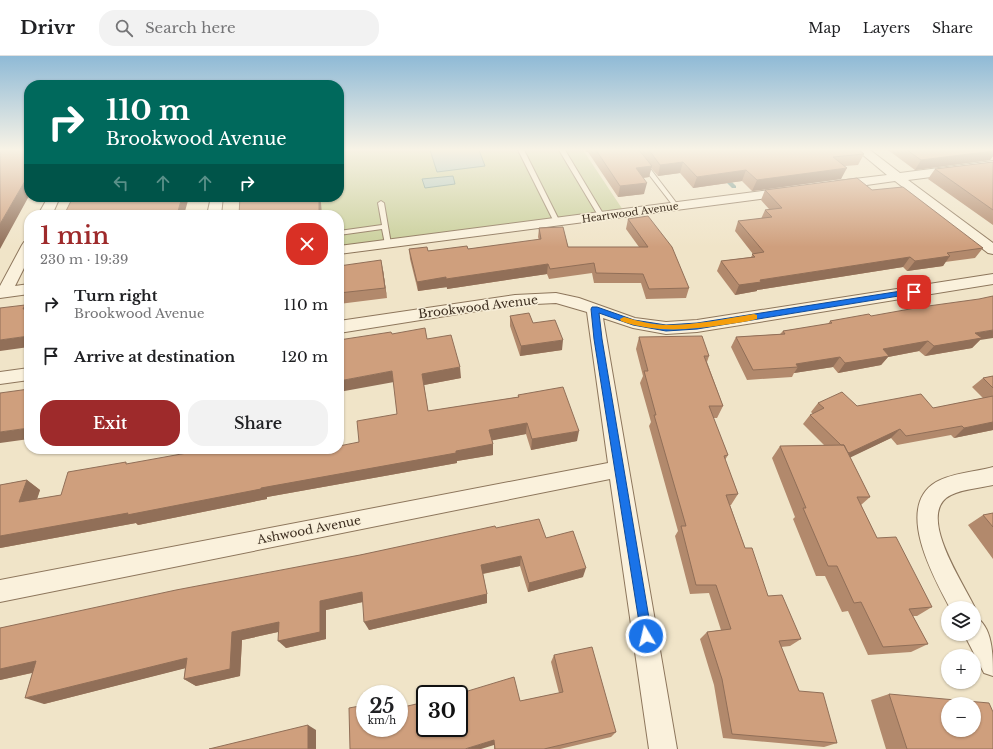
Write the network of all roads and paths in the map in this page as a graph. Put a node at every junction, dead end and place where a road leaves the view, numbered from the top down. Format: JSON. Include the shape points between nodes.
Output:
{"nodes":[{"id":1,"x":537,"y":182,"type":"edge"},
{"id":2,"x":581,"y":182,"type":"edge"},
{"id":3,"x":658,"y":182,"type":"edge"},
{"id":4,"x":860,"y":182,"type":"edge"},
{"id":5,"x":905,"y":182,"type":"edge"},
{"id":6,"x":826,"y":187,"type":"edge"},
{"id":7,"x":795,"y":191,"type":"edge"},
{"id":8,"x":381,"y":203,"type":"dead end"},
{"id":9,"x":676,"y":206,"type":"junction"},
{"id":10,"x":602,"y":217,"type":"junction"},
{"id":11,"x":557,"y":222,"type":"junction"},
{"id":12,"x":385,"y":227,"type":"junction"},
{"id":13,"x":344,"y":232,"type":"edge"},
{"id":14,"x":388,"y":244,"type":"junction"},
{"id":15,"x":344,"y":249,"type":"edge"},
{"id":16,"x":993,"y":250,"type":"edge"},
{"id":17,"x":24,"y":254,"type":"edge"},
{"id":18,"x":993,"y":279,"type":"edge"},
{"id":19,"x":24,"y":290,"type":"edge"},
{"id":20,"x":2,"y":293,"type":"edge"},
{"id":21,"x":594,"y":309,"type":"junction"},
{"id":22,"x":344,"y":326,"type":"edge"},
{"id":23,"x":24,"y":375,"type":"edge"},
{"id":24,"x":0,"y":378,"type":"edge"},
{"id":25,"x":619,"y":469,"type":"junction"},
{"id":26,"x":993,"y":476,"type":"edge"},
{"id":27,"x":0,"y":591,"type":"edge"},
{"id":28,"x":959,"y":601,"type":"edge"},
{"id":29,"x":981,"y":641,"type":"edge"},
{"id":30,"x":993,"y":664,"type":"edge"},
{"id":31,"x":663,"y":749,"type":"edge"}],
"edges":[{"from":1,"to":11,"type":"lane"},
{"from":2,"to":10,"type":"lane"},
{"from":3,"to":9,"type":"lane"},
{"from":4,"to":6,"type":"street"},
{"from":5,"to":16,"type":"street"},
{"from":7,"to":9,"type":"street","name":"Heartwood Avenue"},
{"from":8,"to":12,"type":"lane"},
{"from":9,"to":10,"type":"street","name":"Heartwood Avenue"},
{"from":10,"to":11,"type":"street","name":"Heartwood Avenue"},
{"from":11,"to":14,"type":"street","name":"Heartwood Avenue"},
{"from":12,"to":13,"type":"lane"},
{"from":12,"to":14,"type":"lane"},
{"from":14,"to":15,"type":"street","name":"Heartwood Avenue"},
{"from":17,"to":20,"type":"street"},
{"from":18,"to":21,"type":"street","name":"Brookwood Avenue","via":[[697,326],[666,328],[633,323]]},
{"from":19,"to":20,"type":"street"},
{"from":21,"to":22,"type":"street","name":"Brookwood Avenue","via":[[556,298],[515,300]]},
{"from":21,"to":25,"type":"street"},
{"from":23,"to":24,"type":"street"},
{"from":25,"to":27,"type":"street","name":"Ashwood Avenue"},
{"from":25,"to":31,"type":"street"},
{"from":26,"to":28,"type":"street","via":[[943,489],[932,499],[926,520],[935,554]]},
{"from":29,"to":30,"type":"street"}]}
